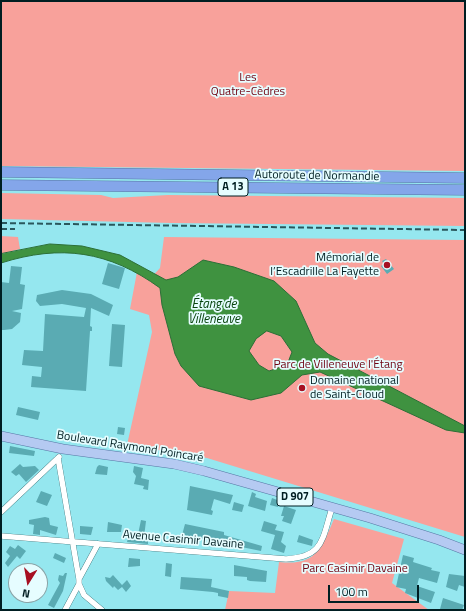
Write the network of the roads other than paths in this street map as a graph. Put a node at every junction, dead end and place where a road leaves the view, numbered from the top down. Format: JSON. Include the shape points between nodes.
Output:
{"nodes":[{"id":1,"x":1,"y":172,"type":"edge"},
{"id":2,"x":465,"y":178,"type":"edge"},
{"id":3,"x":1,"y":185,"type":"edge"},
{"id":4,"x":465,"y":190,"type":"edge"},
{"id":5,"x":1,"y":436,"type":"edge"},
{"id":6,"x":63,"y":449,"type":"junction"},
{"id":7,"x":58,"y":458,"type":"junction"},
{"id":8,"x":332,"y":508,"type":"junction"},
{"id":9,"x":1,"y":512,"type":"edge"},
{"id":10,"x":1,"y":536,"type":"edge"},
{"id":11,"x":439,"y":540,"type":"junction"},
{"id":12,"x":72,"y":542,"type":"junction"},
{"id":13,"x":98,"y":544,"type":"junction"},
{"id":14,"x":465,"y":546,"type":"edge"},
{"id":15,"x":465,"y":550,"type":"edge"},
{"id":16,"x":79,"y":581,"type":"junction"},
{"id":17,"x":65,"y":610,"type":"edge"},
{"id":18,"x":102,"y":610,"type":"edge"}],
"edges":[{"from":1,"to":2,"type":"highway","name":"Autoroute de Normandie","number":"A 13"},
{"from":3,"to":4,"type":"highway","name":"Autoroute de Normandie","number":"A 13"},
{"from":5,"to":6,"type":"main road","name":"Boulevard Raymond Poincaré","number":"D 907"},
{"from":6,"to":7,"type":"street"},
{"from":6,"to":8,"type":"main road","name":"Boulevard Raymond Poincaré","number":"D 907","via":[[204,470]]},
{"from":7,"to":9,"type":"street"},
{"from":7,"to":12,"type":"street"},
{"from":8,"to":11,"type":"main road","name":"Boulevard Raymond Poincaré","number":"D 907"},
{"from":8,"to":13,"type":"street","name":"Avenue Casimir Davaine","via":[[321,543],[313,553],[300,558],[286,560]]},
{"from":10,"to":12,"type":"street","name":"Avenue Casimir Davaine"},
{"from":11,"to":14,"type":"main road","name":"Boulevard Raymond Poincaré","number":"D 907"},
{"from":11,"to":15,"type":"main road","name":"Boulevard Raymond Poincaré","number":"D 907"},
{"from":12,"to":13,"type":"street","name":"Avenue Casimir Davaine"},
{"from":12,"to":16,"type":"street"},
{"from":13,"to":16,"type":"street"},
{"from":16,"to":17,"type":"street"},
{"from":16,"to":18,"type":"street","via":[[84,595]]}]}
